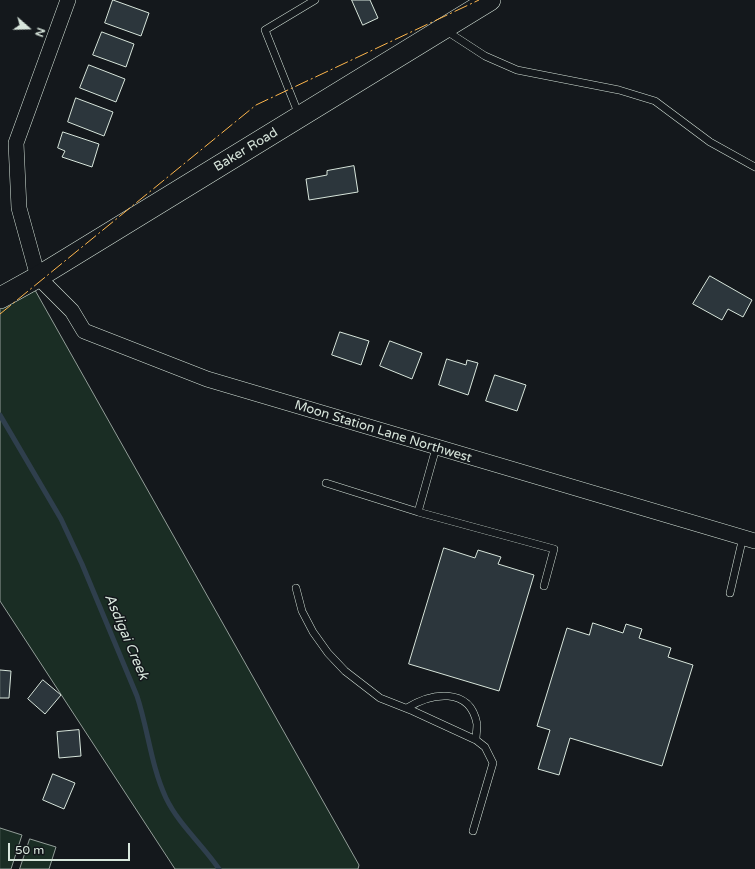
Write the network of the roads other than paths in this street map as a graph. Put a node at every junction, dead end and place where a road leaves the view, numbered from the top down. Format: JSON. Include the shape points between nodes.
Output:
{"nodes":[{"id":1,"x":68,"y":0,"type":"edge"},
{"id":2,"x":315,"y":0,"type":"edge"},
{"id":3,"x":490,"y":0,"type":"edge"},
{"id":4,"x":443,"y":29,"type":"junction"},
{"id":5,"x":300,"y":117,"type":"junction"},
{"id":6,"x":755,"y":167,"type":"edge"},
{"id":7,"x":38,"y":277,"type":"junction"},
{"id":8,"x":0,"y":298,"type":"edge"},
{"id":9,"x":436,"y":448,"type":"junction"},
{"id":10,"x":326,"y":483,"type":"dead end"},
{"id":11,"x":418,"y":512,"type":"junction"},
{"id":12,"x":749,"y":539,"type":"edge"},
{"id":13,"x":544,"y":586,"type":"dead end"},
{"id":14,"x":296,"y":588,"type":"dead end"},
{"id":15,"x":730,"y":593,"type":"dead end"},
{"id":16,"x":407,"y":708,"type":"junction"},
{"id":17,"x":476,"y":740,"type":"junction"},
{"id":18,"x":473,"y":831,"type":"dead end"}],
"edges":[{"from":1,"to":7,"type":"street","via":[[16,143],[19,208]]},
{"from":2,"to":5,"type":"lane","via":[[265,30]]},
{"from":3,"to":4,"type":"main road","name":"Baker Road"},
{"from":4,"to":5,"type":"main road","name":"Baker Road"},
{"from":4,"to":6,"type":"lane","via":[[485,56],[518,70],[619,90],[655,101],[710,142]]},
{"from":5,"to":7,"type":"main road","name":"Baker Road"},
{"from":7,"to":8,"type":"main road","name":"Baker Road"},
{"from":7,"to":9,"type":"street","name":"Moon Station Lane Northwest","via":[[72,311],[84,331],[207,379]]},
{"from":9,"to":11,"type":"lane"},
{"from":9,"to":12,"type":"street","name":"Moon Station Lane Northwest"},
{"from":10,"to":11,"type":"lane"},
{"from":11,"to":13,"type":"lane","via":[[554,549]]},
{"from":12,"to":15,"type":"lane"},
{"from":14,"to":16,"type":"lane","via":[[302,611],[328,653],[364,687],[380,698]]},
{"from":16,"to":17,"type":"lane"},
{"from":16,"to":17,"type":"lane","via":[[431,696],[449,696],[461,700],[470,709],[477,724]]},
{"from":17,"to":18,"type":"lane","via":[[485,747],[493,763]]}]}
